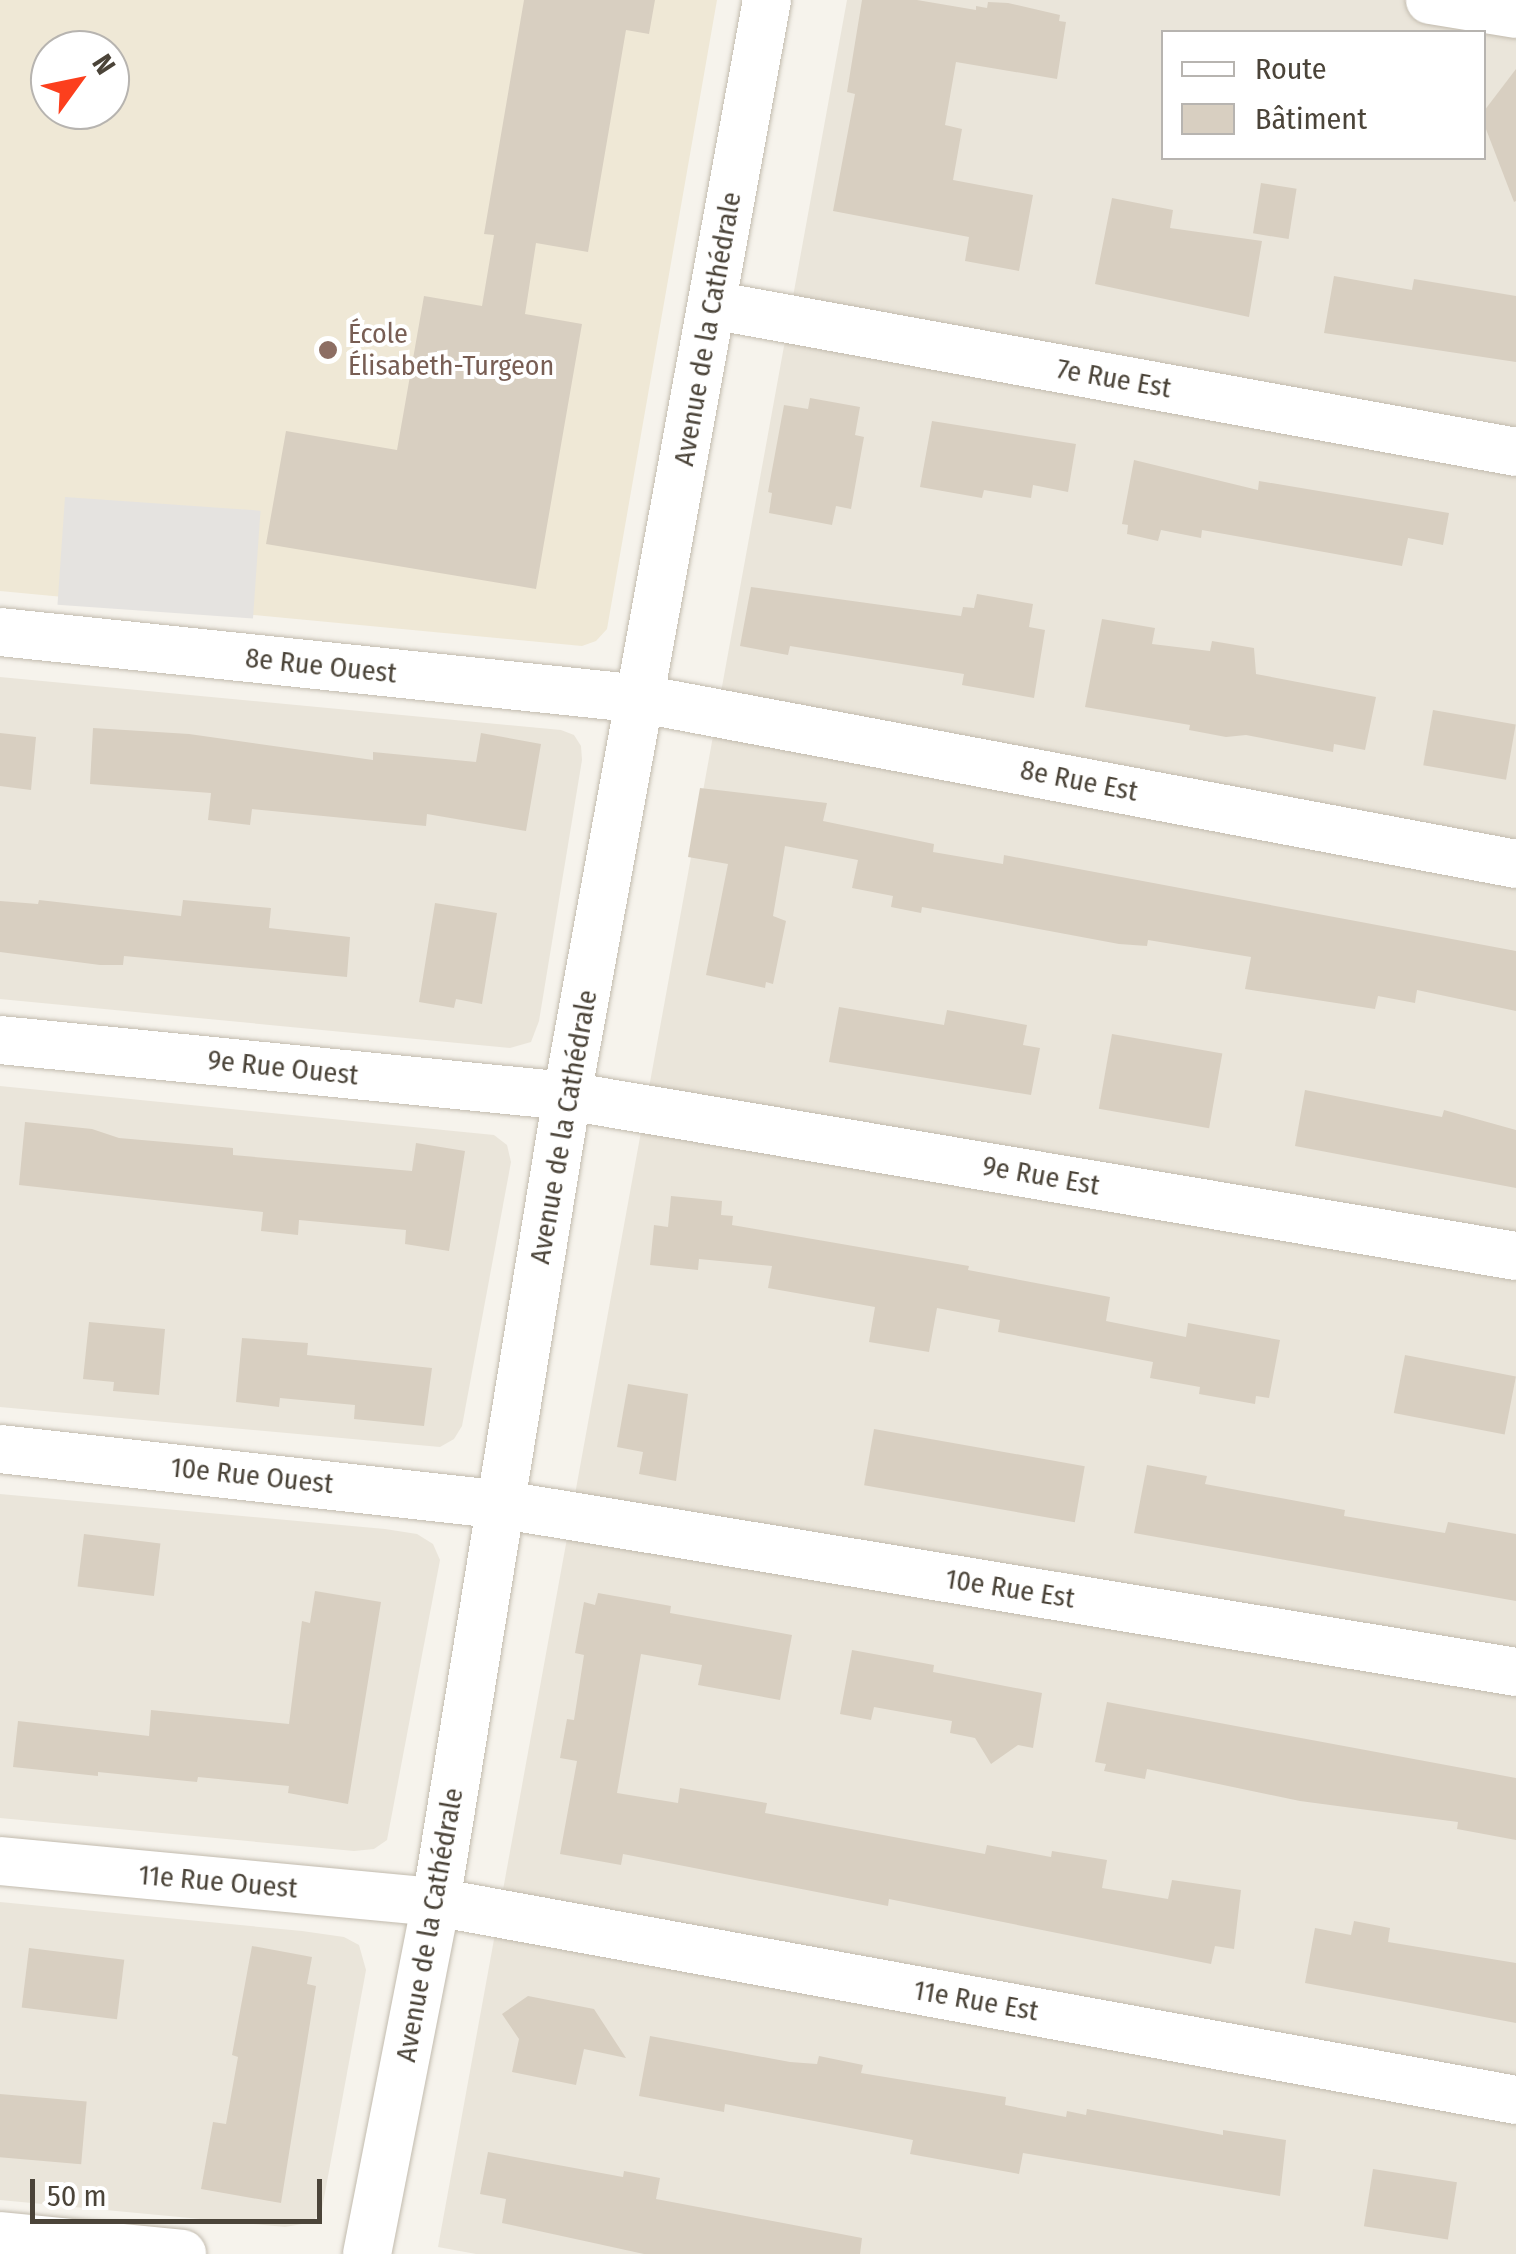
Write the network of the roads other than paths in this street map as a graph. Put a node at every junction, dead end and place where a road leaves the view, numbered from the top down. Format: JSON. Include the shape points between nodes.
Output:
{"nodes":[{"id":1,"x":767,"y":0,"type":"edge"},
{"id":2,"x":1430,"y":0,"type":"edge"},
{"id":3,"x":1516,"y":14,"type":"edge"},
{"id":4,"x":712,"y":305,"type":"junction"},
{"id":5,"x":1516,"y":452,"type":"edge"},
{"id":6,"x":0,"y":632,"type":"edge"},
{"id":7,"x":642,"y":699,"type":"junction"},
{"id":8,"x":1516,"y":864,"type":"edge"},
{"id":9,"x":0,"y":1040,"type":"edge"},
{"id":10,"x":567,"y":1096,"type":"junction"},
{"id":11,"x":1516,"y":1256,"type":"edge"},
{"id":12,"x":0,"y":1449,"type":"edge"},
{"id":13,"x":504,"y":1505,"type":"junction"},
{"id":14,"x":1516,"y":1672,"type":"edge"},
{"id":15,"x":0,"y":1861,"type":"edge"},
{"id":16,"x":436,"y":1902,"type":"junction"},
{"id":17,"x":1516,"y":2100,"type":"edge"},
{"id":18,"x":0,"y":2236,"type":"edge"},
{"id":19,"x":182,"y":2254,"type":"edge"},
{"id":20,"x":367,"y":2254,"type":"edge"}],
"edges":[{"from":1,"to":4,"type":"street","name":"Avenue de la Cathédrale"},
{"from":2,"to":3,"type":"street"},
{"from":4,"to":5,"type":"street","name":"7e Rue Est"},
{"from":4,"to":7,"type":"street","name":"Avenue de la Cathédrale"},
{"from":6,"to":7,"type":"street","name":"8e Rue Ouest"},
{"from":7,"to":8,"type":"street","name":"8e Rue Est"},
{"from":7,"to":10,"type":"street","name":"Avenue de la Cathédrale"},
{"from":9,"to":10,"type":"street","name":"9e Rue Ouest"},
{"from":10,"to":11,"type":"street","name":"9e Rue Est"},
{"from":10,"to":13,"type":"street","name":"Avenue de la Cathédrale"},
{"from":12,"to":13,"type":"street","name":"10e Rue Ouest"},
{"from":13,"to":14,"type":"street","name":"10e Rue Est"},
{"from":13,"to":16,"type":"street","name":"Avenue de la Cathédrale"},
{"from":15,"to":16,"type":"street","name":"11e Rue Ouest"},
{"from":16,"to":17,"type":"street","name":"11e Rue Est"},
{"from":16,"to":20,"type":"street","name":"Avenue de la Cathédrale"},
{"from":18,"to":19,"type":"street"}]}
